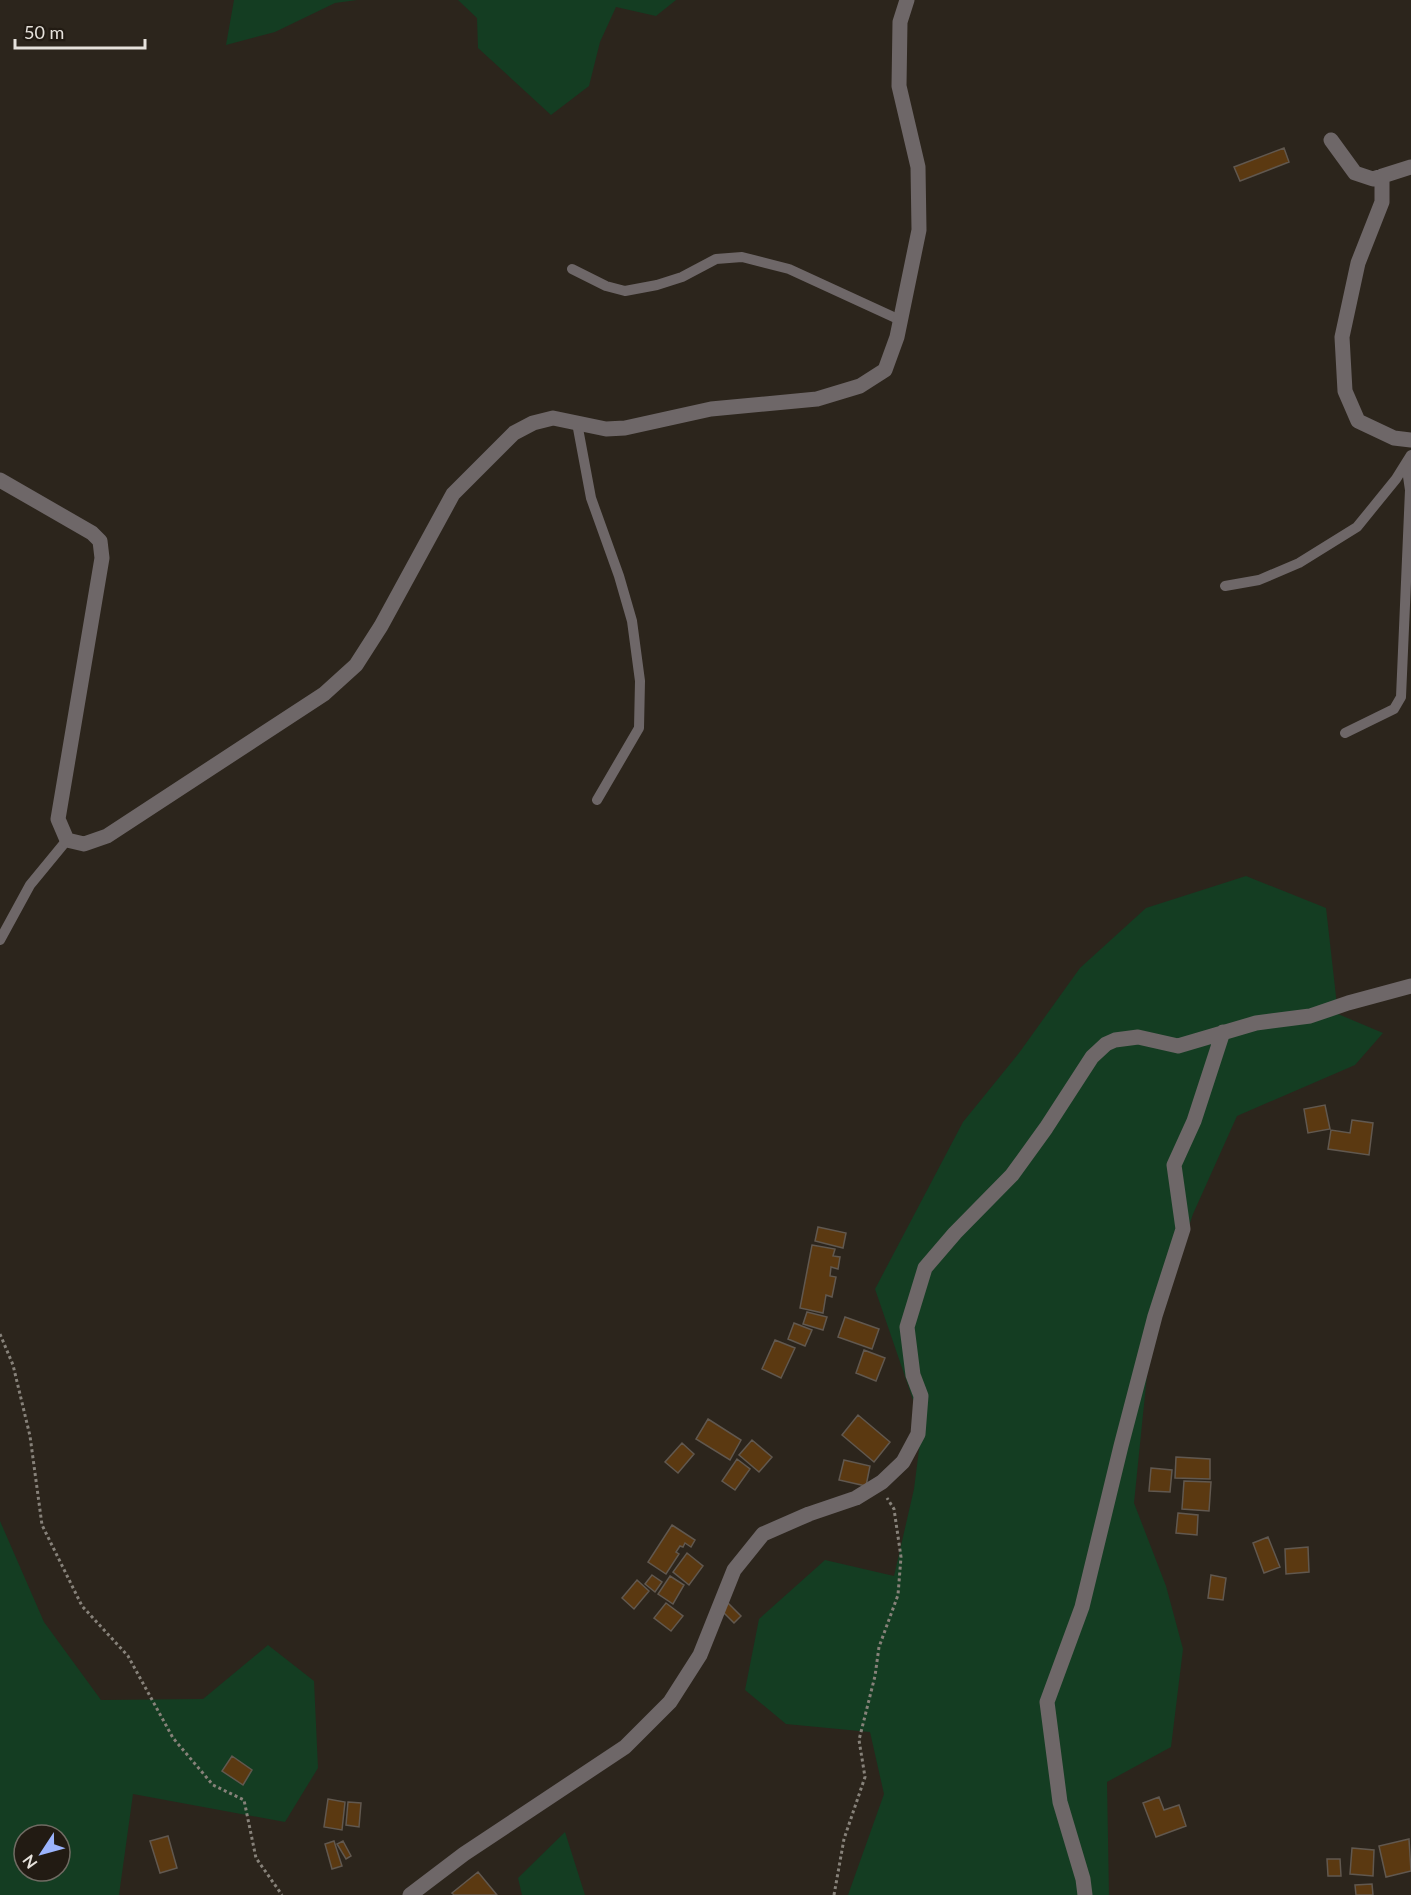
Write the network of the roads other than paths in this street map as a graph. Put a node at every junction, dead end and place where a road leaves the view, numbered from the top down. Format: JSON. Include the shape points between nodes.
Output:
{"nodes":[{"id":1,"x":907,"y":0,"type":"edge"},
{"id":2,"x":1331,"y":140,"type":"dead end"},
{"id":3,"x":1411,"y":167,"type":"edge"},
{"id":4,"x":1382,"y":176,"type":"junction"},
{"id":5,"x":572,"y":269,"type":"dead end"},
{"id":6,"x":900,"y":320,"type":"junction"},
{"id":7,"x":577,"y":423,"type":"junction"},
{"id":8,"x":1411,"y":440,"type":"edge"},
{"id":9,"x":1409,"y":459,"type":"edge"},
{"id":10,"x":0,"y":480,"type":"edge"},
{"id":11,"x":1225,"y":586,"type":"dead end"},
{"id":12,"x":1345,"y":733,"type":"dead end"},
{"id":13,"x":597,"y":800,"type":"dead end"},
{"id":14,"x":67,"y":840,"type":"junction"},
{"id":15,"x":0,"y":940,"type":"edge"},
{"id":16,"x":1411,"y":986,"type":"edge"},
{"id":17,"x":1224,"y":1032,"type":"junction"},
{"id":18,"x":410,"y":1895,"type":"edge"},
{"id":19,"x":1085,"y":1895,"type":"edge"}],
"edges":[{"from":1,"to":6,"type":"street","via":[[900,22],[899,86],[918,167],[920,230]]},
{"from":2,"to":4,"type":"street","via":[[1355,174],[1373,179]]},
{"from":3,"to":4,"type":"street"},
{"from":4,"to":8,"type":"street","via":[[1382,202],[1358,263],[1342,337],[1345,390],[1358,421],[1394,438]]},
{"from":5,"to":6,"type":"lane","via":[[625,291],[682,277],[716,259],[742,257],[789,269]]},
{"from":6,"to":7,"type":"street","via":[[885,370],[860,386],[817,399],[711,409],[625,428]]},
{"from":7,"to":13,"type":"lane","via":[[591,498],[632,621],[640,681],[639,728]]},
{"from":7,"to":14,"type":"street","via":[[553,418],[514,433],[453,494],[356,665],[324,694],[107,836],[84,844]]},
{"from":9,"to":11,"type":"lane","via":[[1357,527],[1299,563],[1259,580]]},
{"from":9,"to":12,"type":"lane","via":[[1401,697],[1394,709]]},
{"from":10,"to":14,"type":"street","via":[[100,541],[102,558],[58,819]]},
{"from":14,"to":15,"type":"lane","via":[[30,885]]},
{"from":16,"to":17,"type":"street","via":[[1310,1016]]},
{"from":17,"to":18,"type":"street","via":[[1178,1046],[1138,1036],[1115,1040],[1092,1058],[1012,1175],[925,1268],[907,1327],[913,1375],[921,1396],[918,1434],[903,1462],[856,1498],[763,1534],[734,1570],[700,1655],[670,1702],[625,1747],[464,1854]]},
{"from":17,"to":19,"type":"street","via":[[1194,1121],[1174,1165],[1183,1230],[1155,1316],[1082,1607],[1047,1702],[1060,1802]]}]}
